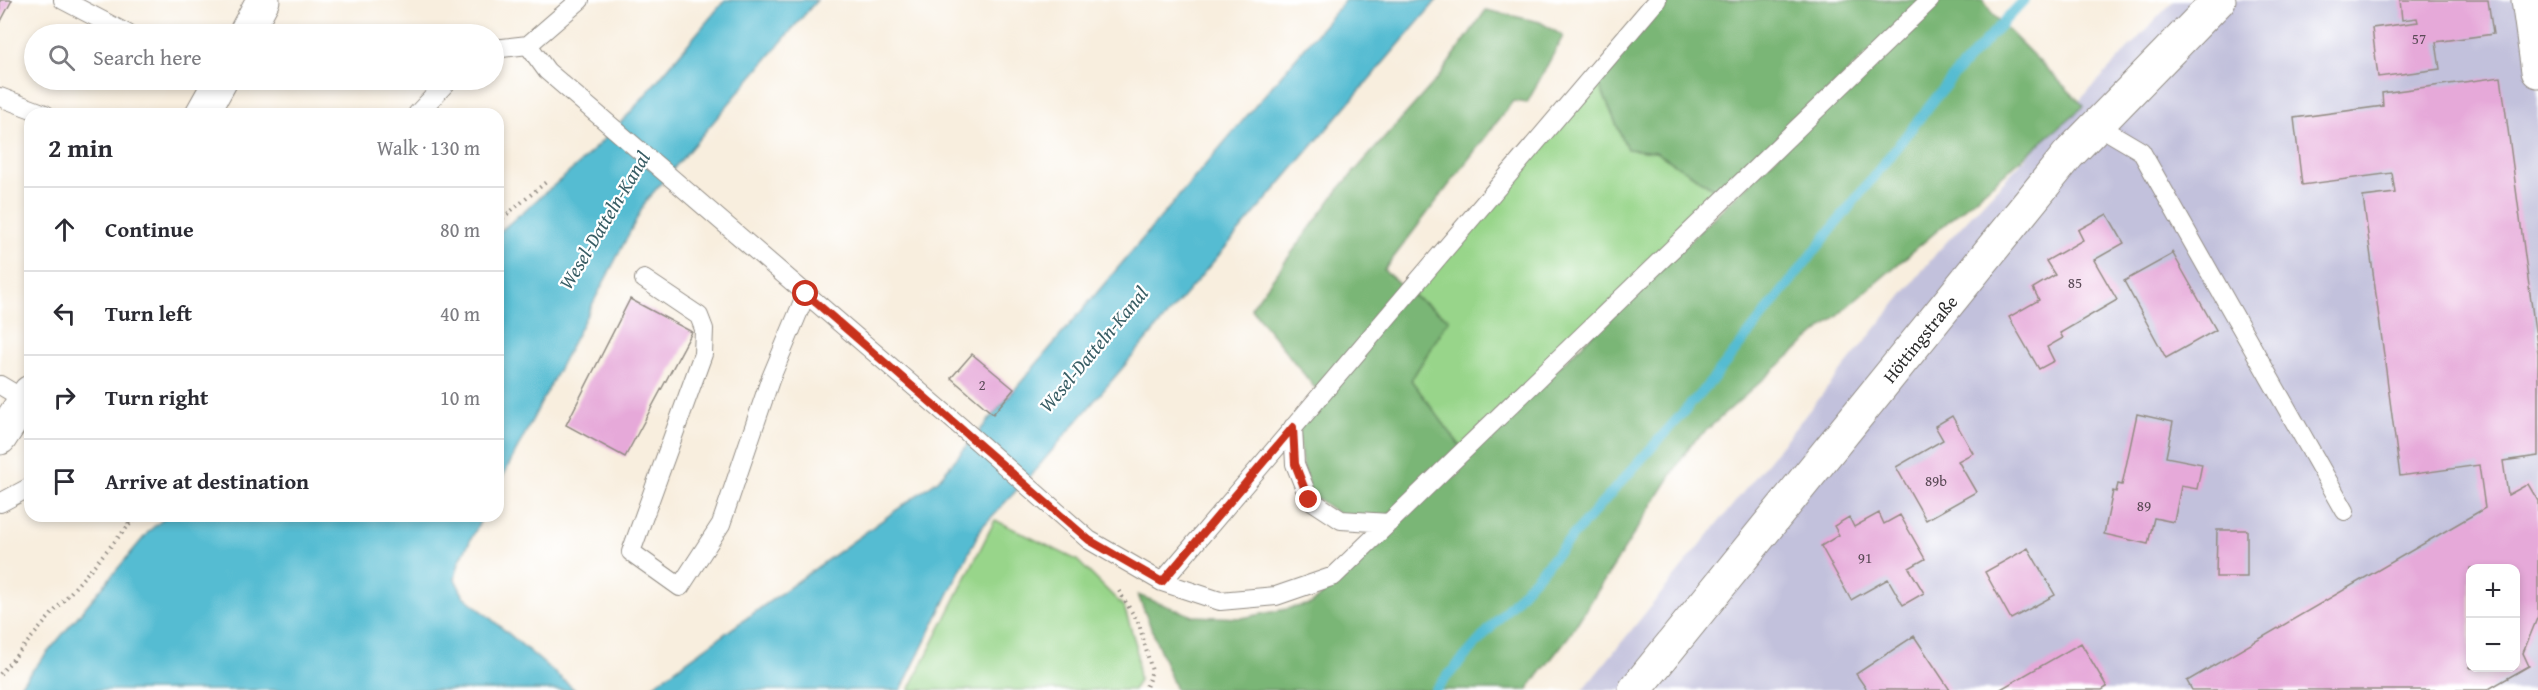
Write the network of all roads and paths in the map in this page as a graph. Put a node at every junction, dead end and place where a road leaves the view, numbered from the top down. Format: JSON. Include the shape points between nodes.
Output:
{"nodes":[{"id":1,"x":63,"y":0,"type":"edge"},
{"id":2,"x":263,"y":0,"type":"edge"},
{"id":3,"x":580,"y":0,"type":"edge"},
{"id":4,"x":1657,"y":0,"type":"edge"},
{"id":5,"x":1930,"y":0,"type":"edge"},
{"id":6,"x":2219,"y":0,"type":"edge"},
{"id":7,"x":2528,"y":0,"type":"edge"},
{"id":8,"x":109,"y":24,"type":"edge"},
{"id":9,"x":250,"y":24,"type":"edge"},
{"id":10,"x":528,"y":45,"type":"junction"},
{"id":11,"x":504,"y":48,"type":"edge"},
{"id":12,"x":2538,"y":71,"type":"edge"},
{"id":13,"x":212,"y":90,"type":"edge"},
{"id":14,"x":440,"y":90,"type":"edge"},
{"id":15,"x":0,"y":98,"type":"edge"},
{"id":16,"x":28,"y":108,"type":"edge"},
{"id":17,"x":205,"y":108,"type":"edge"},
{"id":18,"x":423,"y":108,"type":"edge"},
{"id":19,"x":2097,"y":125,"type":"junction"},
{"id":20,"x":546,"y":182,"type":"dead end"},
{"id":21,"x":504,"y":217,"type":"edge"},
{"id":22,"x":644,"y":279,"type":"dead end"},
{"id":23,"x":806,"y":294,"type":"junction"},
{"id":24,"x":18,"y":393,"type":"edge"},
{"id":25,"x":1293,"y":427,"type":"junction"},
{"id":26,"x":0,"y":438,"type":"edge"},
{"id":27,"x":24,"y":491,"type":"edge"},
{"id":28,"x":0,"y":503,"type":"edge"},
{"id":29,"x":2345,"y":511,"type":"dead end"},
{"id":30,"x":128,"y":522,"type":"edge"},
{"id":31,"x":132,"y":522,"type":"edge"},
{"id":32,"x":1389,"y":523,"type":"junction"},
{"id":33,"x":129,"y":525,"type":"junction"},
{"id":34,"x":1162,"y":582,"type":"junction"},
{"id":35,"x":1116,"y":587,"type":"dead end"},
{"id":36,"x":0,"y":674,"type":"edge"},
{"id":37,"x":1145,"y":690,"type":"edge"},
{"id":38,"x":1635,"y":690,"type":"edge"}],
"edges":[{"from":1,"to":8,"type":"lane"},
{"from":2,"to":9,"type":"street"},
{"from":3,"to":10,"type":"lane"},
{"from":4,"to":25,"type":"lane"},
{"from":5,"to":32,"type":"lane"},
{"from":6,"to":19,"type":"street","name":"Höttingstraße"},
{"from":7,"to":12,"type":"street"},
{"from":10,"to":11,"type":"lane"},
{"from":10,"to":23,"type":"lane","via":[[547,71]]},
{"from":13,"to":17,"type":"street"},
{"from":14,"to":18,"type":"lane"},
{"from":15,"to":16,"type":"lane"},
{"from":19,"to":29,"type":"lane","via":[[2141,151]]},
{"from":19,"to":38,"type":"street","name":"Höttingstraße","via":[[2061,164]]},
{"from":20,"to":21,"type":"path"},
{"from":22,"to":23,"type":"lane","via":[[699,316],[704,329],[703,354],[631,552],[680,587],[721,524],[770,380]]},
{"from":23,"to":34,"type":"lane","via":[[1089,540]]},
{"from":24,"to":26,"type":"street"},
{"from":25,"to":32,"type":"lane","via":[[1295,464],[1309,500],[1341,520]]},
{"from":25,"to":34,"type":"lane"},
{"from":27,"to":28,"type":"lane"},
{"from":30,"to":33,"type":"path"},
{"from":31,"to":33,"type":"path"},
{"from":32,"to":34,"type":"lane","via":[[1334,576],[1276,596],[1220,601]]},
{"from":33,"to":36,"type":"path"},
{"from":35,"to":37,"type":"path","via":[[1139,624],[1152,670]]}]}
